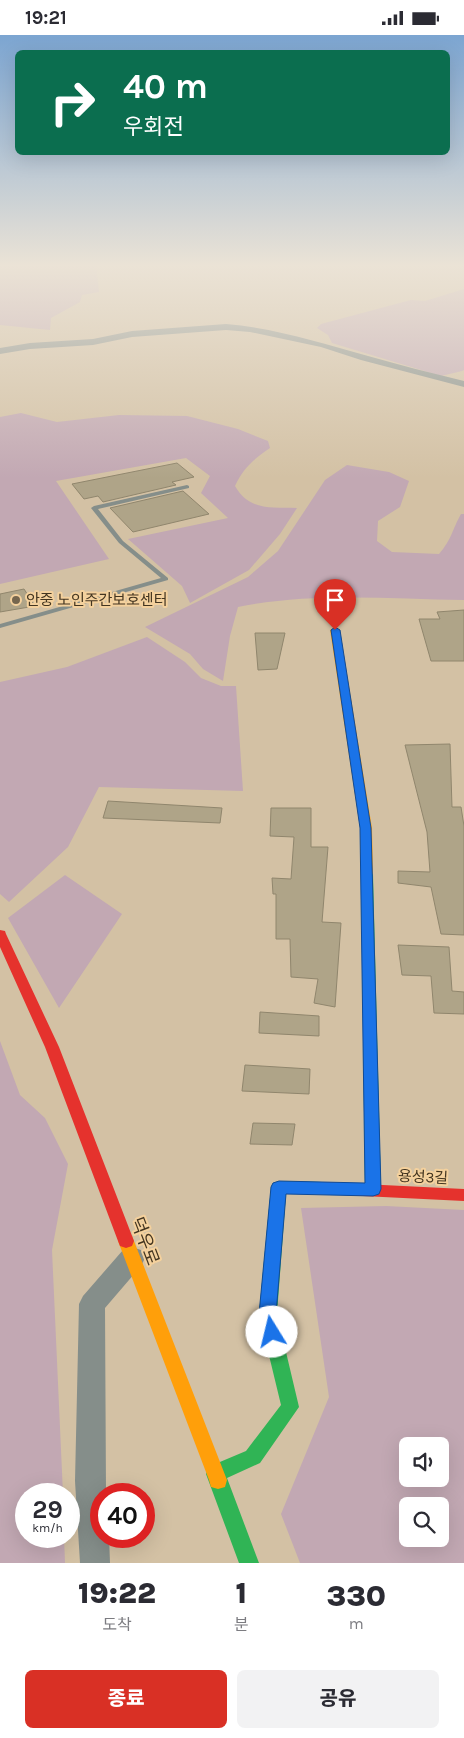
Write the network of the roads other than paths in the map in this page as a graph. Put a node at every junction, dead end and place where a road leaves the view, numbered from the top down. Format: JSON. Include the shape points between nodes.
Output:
{"nodes":[{"id":1,"x":126,"y":335,"type":"edge"},
{"id":2,"x":278,"y":335,"type":"edge"},
{"id":3,"x":0,"y":351,"type":"edge"},
{"id":4,"x":464,"y":383,"type":"edge"},
{"id":5,"x":186,"y":487,"type":"dead end"},
{"id":6,"x":0,"y":626,"type":"edge"},
{"id":7,"x":335,"y":630,"type":"dead end"},
{"id":8,"x":0,"y":934,"type":"edge"},
{"id":9,"x":373,"y":1189,"type":"junction"},
{"id":10,"x":464,"y":1195,"type":"edge"},
{"id":11,"x":132,"y":1258,"type":"junction"},
{"id":12,"x":215,"y":1474,"type":"junction"},
{"id":13,"x":95,"y":1563,"type":"edge"},
{"id":14,"x":249,"y":1563,"type":"edge"}],
"edges":[{"from":1,"to":3,"type":"street","via":[[93,342]]},
{"from":2,"to":4,"type":"street"},
{"from":5,"to":6,"type":"lane","via":[[94,508],[121,542],[166,579]]},
{"from":7,"to":9,"type":"street","via":[[366,828]]},
{"from":8,"to":11,"type":"street","name":"덕우로","via":[[50,1042]]},
{"from":9,"to":10,"type":"street","name":"용성3길"},
{"from":9,"to":12,"type":"street","name":"용성3길","via":[[279,1187],[268,1314],[290,1407],[253,1457]]},
{"from":11,"to":12,"type":"street","name":"덕우로"},
{"from":11,"to":13,"type":"street","via":[[92,1304],[90,1481]]},
{"from":12,"to":14,"type":"street","name":"덕우로"}]}
